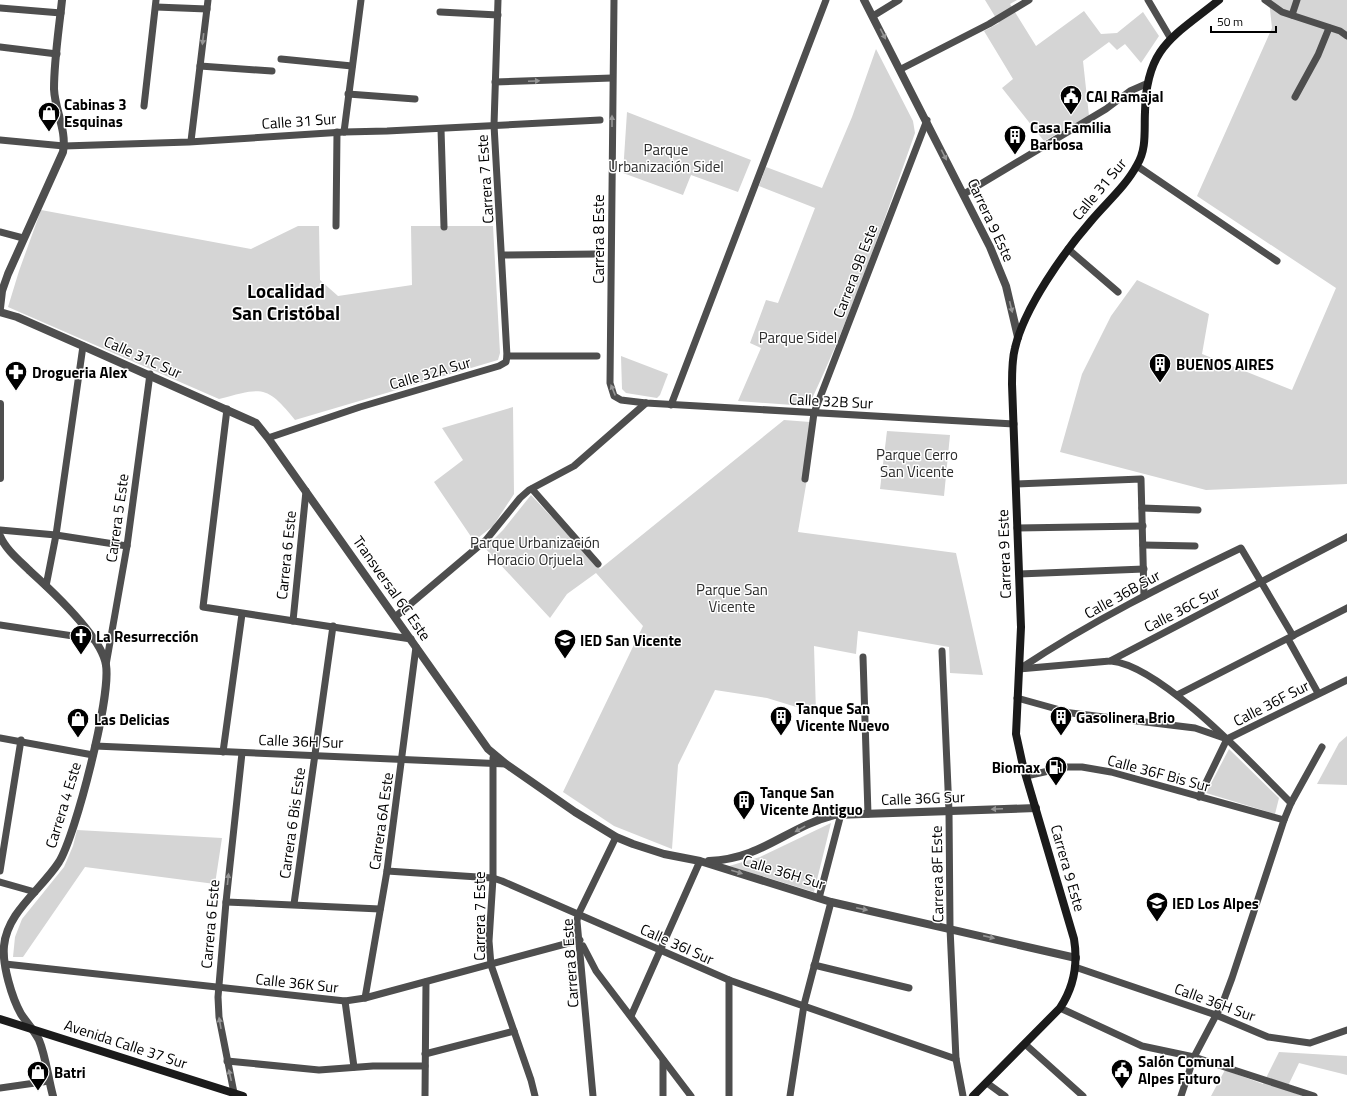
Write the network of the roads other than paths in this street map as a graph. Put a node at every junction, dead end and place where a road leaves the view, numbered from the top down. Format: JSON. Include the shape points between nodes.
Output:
{"nodes":[{"id":1,"x":62,"y":0,"type":"edge"},
{"id":2,"x":208,"y":0,"type":"edge"},
{"id":3,"x":361,"y":0,"type":"edge"},
{"id":4,"x":498,"y":0,"type":"edge"},
{"id":5,"x":614,"y":0,"type":"edge"},
{"id":6,"x":826,"y":0,"type":"edge"},
{"id":7,"x":864,"y":0,"type":"edge"},
{"id":8,"x":899,"y":0,"type":"edge"},
{"id":9,"x":1029,"y":0,"type":"edge"},
{"id":10,"x":1148,"y":0,"type":"edge"},
{"id":11,"x":1219,"y":0,"type":"edge"},
{"id":12,"x":1264,"y":0,"type":"edge"},
{"id":13,"x":1297,"y":0,"type":"edge"},
{"id":14,"x":156,"y":3,"type":"edge"},
{"id":15,"x":0,"y":8,"type":"edge"},
{"id":16,"x":207,"y":9,"type":"junction"},
{"id":17,"x":440,"y":12,"type":"dead end"},
{"id":18,"x":61,"y":14,"type":"junction"},
{"id":19,"x":498,"y":14,"type":"junction"},
{"id":20,"x":1292,"y":15,"type":"junction"},
{"id":21,"x":873,"y":16,"type":"junction"},
{"id":22,"x":1329,"y":28,"type":"junction"},
{"id":23,"x":1347,"y":36,"type":"edge"},
{"id":24,"x":1171,"y":39,"type":"junction"},
{"id":25,"x":0,"y":47,"type":"edge"},
{"id":26,"x":57,"y":54,"type":"junction"},
{"id":27,"x":281,"y":59,"type":"dead end"},
{"id":28,"x":200,"y":66,"type":"junction"},
{"id":29,"x":352,"y":66,"type":"junction"},
{"id":30,"x":901,"y":69,"type":"junction"},
{"id":31,"x":272,"y":71,"type":"dead end"},
{"id":32,"x":612,"y":78,"type":"junction"},
{"id":33,"x":495,"y":82,"type":"junction"},
{"id":34,"x":1146,"y":84,"type":"junction"},
{"id":35,"x":348,"y":94,"type":"junction"},
{"id":36,"x":1295,"y":97,"type":"dead end"},
{"id":37,"x":415,"y":100,"type":"dead end"},
{"id":38,"x":144,"y":106,"type":"dead end"},
{"id":39,"x":600,"y":120,"type":"dead end"},
{"id":40,"x":927,"y":120,"type":"junction"},
{"id":41,"x":494,"y":126,"type":"junction"},
{"id":42,"x":441,"y":129,"type":"junction"},
{"id":43,"x":340,"y":132,"type":"junction"},
{"id":44,"x":0,"y":140,"type":"edge"},
{"id":45,"x":192,"y":142,"type":"junction"},
{"id":46,"x":64,"y":146,"type":"junction"},
{"id":47,"x":1137,"y":166,"type":"junction"},
{"id":48,"x":964,"y":194,"type":"junction"},
{"id":49,"x":336,"y":226,"type":"dead end"},
{"id":50,"x":444,"y":226,"type":"dead end"},
{"id":51,"x":0,"y":232,"type":"edge"},
{"id":52,"x":23,"y":238,"type":"junction"},
{"id":53,"x":1068,"y":249,"type":"junction"},
{"id":54,"x":502,"y":254,"type":"junction"},
{"id":55,"x":598,"y":254,"type":"dead end"},
{"id":56,"x":1277,"y":260,"type":"dead end"},
{"id":57,"x":1118,"y":292,"type":"dead end"},
{"id":58,"x":0,"y":308,"type":"edge"},
{"id":59,"x":0,"y":312,"type":"edge"},
{"id":60,"x":1018,"y":337,"type":"junction"},
{"id":61,"x":83,"y":346,"type":"junction"},
{"id":62,"x":508,"y":356,"type":"junction"},
{"id":63,"x":597,"y":356,"type":"dead end"},
{"id":64,"x":150,"y":374,"type":"junction"},
{"id":65,"x":646,"y":403,"type":"junction"},
{"id":66,"x":0,"y":404,"type":"edge"},
{"id":67,"x":671,"y":405,"type":"junction"},
{"id":68,"x":227,"y":409,"type":"junction"},
{"id":69,"x":814,"y":413,"type":"junction"},
{"id":70,"x":1014,"y":424,"type":"junction"},
{"id":71,"x":0,"y":438,"type":"edge"},
{"id":72,"x":268,"y":438,"type":"junction"},
{"id":73,"x":0,"y":478,"type":"edge"},
{"id":74,"x":805,"y":479,"type":"dead end"},
{"id":75,"x":1016,"y":484,"type":"junction"},
{"id":76,"x":532,"y":489,"type":"junction"},
{"id":77,"x":306,"y":492,"type":"junction"},
{"id":78,"x":1142,"y":508,"type":"junction"},
{"id":79,"x":1198,"y":510,"type":"dead end"},
{"id":80,"x":1143,"y":526,"type":"junction"},
{"id":81,"x":1017,"y":528,"type":"junction"},
{"id":82,"x":0,"y":530,"type":"edge"},
{"id":83,"x":0,"y":536,"type":"edge"},
{"id":84,"x":56,"y":536,"type":"junction"},
{"id":85,"x":1347,"y":537,"type":"edge"},
{"id":86,"x":1143,"y":545,"type":"junction"},
{"id":87,"x":127,"y":546,"type":"junction"},
{"id":88,"x":1195,"y":546,"type":"dead end"},
{"id":89,"x":598,"y":564,"type":"dead end"},
{"id":90,"x":1144,"y":569,"type":"junction"},
{"id":91,"x":1019,"y":574,"type":"junction"},
{"id":92,"x":1261,"y":582,"type":"junction"},
{"id":93,"x":46,"y":586,"type":"junction"},
{"id":94,"x":1144,"y":596,"type":"junction"},
{"id":95,"x":1347,"y":608,"type":"edge"},
{"id":96,"x":242,"y":614,"type":"junction"},
{"id":97,"x":395,"y":617,"type":"junction"},
{"id":98,"x":293,"y":621,"type":"junction"},
{"id":99,"x":0,"y":625,"type":"edge"},
{"id":100,"x":333,"y":626,"type":"junction"},
{"id":101,"x":1290,"y":638,"type":"junction"},
{"id":102,"x":93,"y":639,"type":"junction"},
{"id":103,"x":411,"y":639,"type":"junction"},
{"id":104,"x":416,"y":647,"type":"junction"},
{"id":105,"x":942,"y":651,"type":"dead end"},
{"id":106,"x":863,"y":657,"type":"dead end"},
{"id":107,"x":1110,"y":661,"type":"junction"},
{"id":108,"x":106,"y":665,"type":"junction"},
{"id":109,"x":1019,"y":669,"type":"junction"},
{"id":110,"x":1347,"y":680,"type":"edge"},
{"id":111,"x":1318,"y":693,"type":"junction"},
{"id":112,"x":1177,"y":695,"type":"junction"},
{"id":113,"x":1017,"y":698,"type":"junction"},
{"id":114,"x":0,"y":738,"type":"edge"},
{"id":115,"x":1227,"y":739,"type":"junction"},
{"id":116,"x":21,"y":740,"type":"junction"},
{"id":117,"x":1322,"y":747,"type":"dead end"},
{"id":118,"x":94,"y":751,"type":"junction"},
{"id":119,"x":223,"y":752,"type":"junction"},
{"id":120,"x":242,"y":753,"type":"junction"},
{"id":121,"x":314,"y":756,"type":"junction"},
{"id":122,"x":493,"y":758,"type":"junction"},
{"id":123,"x":403,"y":759,"type":"junction"},
{"id":124,"x":1026,"y":776,"type":"junction"},
{"id":125,"x":1199,"y":797,"type":"junction"},
{"id":126,"x":1291,"y":803,"type":"junction"},
{"id":127,"x":1036,"y":808,"type":"junction"},
{"id":128,"x":949,"y":811,"type":"junction"},
{"id":129,"x":841,"y":814,"type":"junction"},
{"id":130,"x":868,"y":814,"type":"junction"},
{"id":131,"x":1284,"y":820,"type":"junction"},
{"id":132,"x":616,"y":837,"type":"junction"},
{"id":133,"x":700,"y":860,"type":"junction"},
{"id":134,"x":0,"y":871,"type":"edge"},
{"id":135,"x":387,"y":871,"type":"junction"},
{"id":136,"x":493,"y":878,"type":"junction"},
{"id":137,"x":0,"y":882,"type":"edge"},
{"id":138,"x":36,"y":892,"type":"junction"},
{"id":139,"x":819,"y":898,"type":"junction"},
{"id":140,"x":226,"y":902,"type":"junction"},
{"id":141,"x":831,"y":902,"type":"junction"},
{"id":142,"x":294,"y":904,"type":"junction"},
{"id":143,"x":380,"y":909,"type":"junction"},
{"id":144,"x":578,"y":915,"type":"junction"},
{"id":145,"x":950,"y":928,"type":"junction"},
{"id":146,"x":580,"y":940,"type":"junction"},
{"id":147,"x":662,"y":951,"type":"junction"},
{"id":148,"x":1076,"y":958,"type":"junction"},
{"id":149,"x":5,"y":964,"type":"junction"},
{"id":150,"x":491,"y":965,"type":"junction"},
{"id":151,"x":814,"y":965,"type":"junction"},
{"id":152,"x":1075,"y":967,"type":"junction"},
{"id":153,"x":729,"y":980,"type":"junction"},
{"id":154,"x":426,"y":982,"type":"junction"},
{"id":155,"x":218,"y":988,"type":"junction"},
{"id":156,"x":909,"y":988,"type":"dead end"},
{"id":157,"x":366,"y":998,"type":"junction"},
{"id":158,"x":345,"y":1001,"type":"junction"},
{"id":159,"x":804,"y":1005,"type":"junction"},
{"id":160,"x":1060,"y":1008,"type":"junction"},
{"id":161,"x":631,"y":1016,"type":"junction"},
{"id":162,"x":1216,"y":1016,"type":"junction"},
{"id":163,"x":0,"y":1019,"type":"edge"},
{"id":164,"x":33,"y":1029,"type":"junction"},
{"id":165,"x":1347,"y":1030,"type":"edge"},
{"id":166,"x":514,"y":1031,"type":"junction"},
{"id":167,"x":1025,"y":1044,"type":"junction"},
{"id":168,"x":425,"y":1054,"type":"junction"},
{"id":169,"x":1194,"y":1057,"type":"junction"},
{"id":170,"x":956,"y":1059,"type":"junction"},
{"id":171,"x":663,"y":1060,"type":"junction"},
{"id":172,"x":227,"y":1061,"type":"junction"},
{"id":173,"x":425,"y":1066,"type":"junction"},
{"id":174,"x":354,"y":1068,"type":"junction"},
{"id":175,"x":49,"y":1081,"type":"junction"},
{"id":176,"x":987,"y":1082,"type":"junction"},
{"id":177,"x":0,"y":1088,"type":"edge"},
{"id":178,"x":234,"y":1095,"type":"edge"},
{"id":179,"x":53,"y":1096,"type":"edge"},
{"id":180,"x":243,"y":1096,"type":"edge"},
{"id":181,"x":425,"y":1096,"type":"edge"},
{"id":182,"x":532,"y":1096,"type":"edge"},
{"id":183,"x":593,"y":1096,"type":"edge"},
{"id":184,"x":663,"y":1096,"type":"edge"},
{"id":185,"x":691,"y":1096,"type":"edge"},
{"id":186,"x":729,"y":1096,"type":"edge"},
{"id":187,"x":790,"y":1096,"type":"edge"},
{"id":188,"x":963,"y":1096,"type":"edge"},
{"id":189,"x":973,"y":1096,"type":"edge"},
{"id":190,"x":1005,"y":1096,"type":"edge"},
{"id":191,"x":1083,"y":1096,"type":"edge"},
{"id":192,"x":1181,"y":1096,"type":"edge"},
{"id":193,"x":1314,"y":1096,"type":"edge"}],
"edges":[{"from":1,"to":18,"type":"street"},
{"from":2,"to":16,"type":"street"},
{"from":3,"to":29,"type":"street"},
{"from":4,"to":19,"type":"street","name":"Carrera 7 Este"},
{"from":5,"to":32,"type":"street","name":"Carrera 8 Este"},
{"from":6,"to":67,"type":"street"},
{"from":7,"to":21,"type":"street","name":"Carrera 9 Este"},
{"from":8,"to":21,"type":"street"},
{"from":9,"to":30,"type":"street","via":[[989,24]]},
{"from":10,"to":24,"type":"street"},
{"from":11,"to":24,"type":"main road","name":"Calle 31 Sur"},
{"from":12,"to":20,"type":"street","via":[[1282,12]]},
{"from":13,"to":20,"type":"street"},
{"from":14,"to":16,"type":"street"},
{"from":14,"to":38,"type":"street"},
{"from":15,"to":18,"type":"street"},
{"from":16,"to":28,"type":"street","one_way":true},
{"from":17,"to":19,"type":"street"},
{"from":18,"to":26,"type":"street"},
{"from":19,"to":33,"type":"street","name":"Carrera 7 Este"},
{"from":20,"to":22,"type":"street"},
{"from":21,"to":30,"type":"street","name":"Carrera 9 Este","one_way":true},
{"from":22,"to":23,"type":"street"},
{"from":22,"to":36,"type":"street","via":[[1318,55]]},
{"from":24,"to":34,"type":"main road","name":"Calle 31 Sur","via":[[1154,60]]},
{"from":25,"to":26,"type":"street"},
{"from":26,"to":46,"type":"street","via":[[55,98]]},
{"from":27,"to":29,"type":"street"},
{"from":28,"to":31,"type":"street"},
{"from":28,"to":45,"type":"street"},
{"from":29,"to":35,"type":"street"},
{"from":30,"to":40,"type":"street","name":"Carrera 9 Este"},
{"from":33,"to":32,"type":"street","one_way":true},
{"from":65,"to":32,"type":"street","name":"Carrera 8 Este","one_way":true,"via":[[617,398],[612,393],[610,383]]},
{"from":33,"to":41,"type":"street","name":"Carrera 7 Este"},
{"from":34,"to":47,"type":"main road","name":"Calle 31 Sur","via":[[1144,146]]},
{"from":34,"to":48,"type":"street","via":[[1130,91],[1106,109]]},
{"from":35,"to":37,"type":"street"},
{"from":35,"to":43,"type":"street"},
{"from":39,"to":41,"type":"street","name":"Calle 31 Sur"},
{"from":40,"to":48,"type":"street","name":"Carrera 9 Este","one_way":true},
{"from":40,"to":69,"type":"street","name":"Carrera 9B Este"},
{"from":41,"to":42,"type":"street","name":"Calle 31 Sur"},
{"from":41,"to":54,"type":"street","name":"Carrera 7 Este"},
{"from":42,"to":43,"type":"street","name":"Calle 31 Sur"},
{"from":42,"to":50,"type":"street"},
{"from":43,"to":45,"type":"street","name":"Calle 31 Sur"},
{"from":43,"to":49,"type":"street"},
{"from":44,"to":46,"type":"street","name":"Calle 31 Sur"},
{"from":45,"to":46,"type":"street","name":"Calle 31 Sur"},
{"from":46,"to":52,"type":"street"},
{"from":47,"to":53,"type":"main road","name":"Calle 31 Sur"},
{"from":47,"to":56,"type":"street"},
{"from":48,"to":60,"type":"street","name":"Carrera 9 Este","one_way":true,"via":[[1003,278]]},
{"from":51,"to":52,"type":"street"},
{"from":52,"to":58,"type":"street","via":[[5,283]]},
{"from":53,"to":57,"type":"street"},
{"from":53,"to":60,"type":"main road","name":"Calle 31 Sur","via":[[1040,291]]},
{"from":54,"to":55,"type":"street"},
{"from":54,"to":62,"type":"street","name":"Carrera 7 Este"},
{"from":59,"to":61,"type":"street","name":"Calle 31C Sur"},
{"from":60,"to":70,"type":"main road","name":"Carrera 9 Este","via":[[1012,369]]},
{"from":61,"to":64,"type":"street","name":"Calle 31C Sur"},
{"from":61,"to":84,"type":"street"},
{"from":62,"to":63,"type":"street"},
{"from":62,"to":72,"type":"street","name":"Calle 32A Sur","via":[[506,362],[499,366],[360,407]]},
{"from":64,"to":68,"type":"street","name":"Calle 31C Sur"},
{"from":64,"to":87,"type":"street","name":"Carrera 5 Este"},
{"from":65,"to":67,"type":"street","name":"Calle 32B Sur"},
{"from":65,"to":76,"type":"street","via":[[584,458]]},
{"from":66,"to":71,"type":"street"},
{"from":67,"to":69,"type":"street","name":"Calle 32B Sur"},
{"from":68,"to":72,"type":"street","name":"Calle 31C Sur","via":[[256,423]]},
{"from":68,"to":96,"type":"street","via":[[203,607]]},
{"from":69,"to":70,"type":"street","name":"Calle 32B Sur"},
{"from":69,"to":74,"type":"street","name":"Carrera 9B Este"},
{"from":70,"to":75,"type":"main road","name":"Carrera 9 Este"},
{"from":71,"to":73,"type":"street"},
{"from":72,"to":77,"type":"street","name":"Transversal 6C Este"},
{"from":75,"to":78,"type":"street","via":[[1141,479]]},
{"from":75,"to":81,"type":"main road","name":"Carrera 9 Este"},
{"from":76,"to":89,"type":"street"},
{"from":76,"to":97,"type":"street","via":[[520,498],[486,540]]},
{"from":77,"to":97,"type":"street","name":"Transversal 6C Este"},
{"from":77,"to":98,"type":"street","name":"Carrera 6 Este"},
{"from":78,"to":79,"type":"street"},
{"from":78,"to":80,"type":"street"},
{"from":80,"to":81,"type":"street"},
{"from":80,"to":86,"type":"street"},
{"from":81,"to":91,"type":"main road","name":"Carrera 9 Este"},
{"from":82,"to":84,"type":"street"},
{"from":83,"to":93,"type":"street","name":"Carrera 4 Este","via":[[15,556]]},
{"from":84,"to":87,"type":"street"},
{"from":84,"to":93,"type":"street"},
{"from":85,"to":92,"type":"street","name":"Calle 36C Sur"},
{"from":86,"to":88,"type":"street"},
{"from":86,"to":90,"type":"street"},
{"from":87,"to":108,"type":"street","name":"Carrera 5 Este"},
{"from":90,"to":91,"type":"street"},
{"from":90,"to":94,"type":"street"},
{"from":91,"to":109,"type":"main road","name":"Carrera 9 Este"},
{"from":92,"to":94,"type":"street","name":"Calle 36B Sur","via":[[1241,548]]},
{"from":92,"to":101,"type":"street"},
{"from":92,"to":107,"type":"street","name":"Calle 36C Sur"},
{"from":93,"to":102,"type":"street","name":"Carrera 4 Este","via":[[78,619]]},
{"from":94,"to":109,"type":"street","name":"Calle 36B Sur"},
{"from":95,"to":101,"type":"street"},
{"from":96,"to":98,"type":"street"},
{"from":96,"to":119,"type":"street"},
{"from":97,"to":103,"type":"street","name":"Transversal 6C Este"},
{"from":98,"to":100,"type":"street"},
{"from":99,"to":102,"type":"street"},
{"from":100,"to":103,"type":"street"},
{"from":100,"to":121,"type":"street","name":"Carrera 6 Bis Este"},
{"from":101,"to":111,"type":"street"},
{"from":101,"to":112,"type":"street"},
{"from":102,"to":108,"type":"street","name":"Carrera 4 Este","via":[[102,651]]},
{"from":103,"to":104,"type":"street","name":"Transversal 6C Este"},
{"from":104,"to":122,"type":"street","name":"Transversal 6C Este"},
{"from":104,"to":123,"type":"street","name":"Carrera 6A Este"},
{"from":105,"to":128,"type":"street","name":"Carrera 8F Este"},
{"from":106,"to":130,"type":"street"},
{"from":107,"to":109,"type":"street","name":"Calle 36C Sur"},
{"from":107,"to":112,"type":"street","via":[[1136,668]]},
{"from":108,"to":118,"type":"street","name":"Carrera 4 Este","via":[[106,687]]},
{"from":109,"to":113,"type":"main road","name":"Carrera 9 Este"},
{"from":110,"to":111,"type":"street","name":"Calle 36F Sur"},
{"from":111,"to":115,"type":"street","name":"Calle 36F Sur"},
{"from":112,"to":115,"type":"street"},
{"from":113,"to":115,"type":"street","name":"Calle 36F Sur","via":[[1071,713],[1195,728]]},
{"from":113,"to":124,"type":"main road","name":"Carrera 9 Este","via":[[1016,734]]},
{"from":114,"to":116,"type":"street","name":"Calle 36H Sur"},
{"from":115,"to":125,"type":"street"},
{"from":115,"to":126,"type":"street"},
{"from":116,"to":118,"type":"street","name":"Calle 36H Sur"},
{"from":116,"to":134,"type":"street"},
{"from":117,"to":126,"type":"street"},
{"from":118,"to":119,"type":"street","name":"Calle 36H Sur"},
{"from":118,"to":138,"type":"street","name":"Carrera 4 Este","via":[[66,849]]},
{"from":119,"to":120,"type":"street","name":"Calle 36H Sur"},
{"from":120,"to":121,"type":"street","name":"Calle 36H Sur"},
{"from":140,"to":120,"type":"street","name":"Carrera 6 Este","one_way":true},
{"from":121,"to":123,"type":"street","name":"Calle 36H Sur"},
{"from":121,"to":142,"type":"street","name":"Carrera 6 Bis Este"},
{"from":122,"to":123,"type":"street","name":"Calle 36H Sur"},
{"from":122,"to":132,"type":"street","name":"Calle 36H Sur"},
{"from":122,"to":136,"type":"street","name":"Carrera 7 Este"},
{"from":123,"to":135,"type":"street","name":"Carrera 6A Este"},
{"from":124,"to":125,"type":"street","name":"Calle 36F Bis Sur","via":[[1067,767],[1082,767],[1129,776]]},
{"from":124,"to":127,"type":"main road","name":"Carrera 9 Este"},
{"from":125,"to":131,"type":"street","name":"Calle 36F Bis Sur"},
{"from":126,"to":131,"type":"street"},
{"from":127,"to":128,"type":"street","name":"Calle 36G Sur","one_way":true},
{"from":127,"to":148,"type":"main road","name":"Carrera 9 Este","via":[[1074,939]]},
{"from":128,"to":130,"type":"street","name":"Calle 36G Sur"},
{"from":128,"to":145,"type":"street","name":"Carrera 8F Este"},
{"from":129,"to":130,"type":"street","name":"Calle 36G Sur"},
{"from":129,"to":133,"type":"street","name":"Calle 36G Sur","one_way":true,"via":[[817,820],[752,853],[721,860]]},
{"from":129,"to":139,"type":"street"},
{"from":131,"to":162,"type":"street","via":[[1232,978]]},
{"from":132,"to":133,"type":"street","name":"Calle 36H Sur","via":[[664,854]]},
{"from":132,"to":144,"type":"street","name":"Carrera 8 Este"},
{"from":133,"to":139,"type":"street","name":"Calle 36H Sur","one_way":true},
{"from":133,"to":147,"type":"street"},
{"from":135,"to":136,"type":"street","name":"Calle 36I Sur"},
{"from":135,"to":143,"type":"street","name":"Carrera 6A Este"},
{"from":136,"to":144,"type":"street","name":"Calle 36I Sur"},
{"from":136,"to":150,"type":"street","name":"Carrera 7 Este"},
{"from":137,"to":138,"type":"street"},
{"from":138,"to":149,"type":"street","name":"Carrera 4 Este","via":[[8,926],[3,948]]},
{"from":139,"to":141,"type":"street","name":"Calle 36H Sur"},
{"from":140,"to":142,"type":"street"},
{"from":140,"to":155,"type":"street","name":"Carrera 6 Este"},
{"from":141,"to":145,"type":"street","name":"Calle 36H Sur","one_way":true},
{"from":141,"to":151,"type":"street"},
{"from":142,"to":143,"type":"street"},
{"from":143,"to":157,"type":"street","name":"Carrera 6A Este"},
{"from":144,"to":146,"type":"street","name":"Carrera 8 Este"},
{"from":144,"to":147,"type":"street","name":"Calle 36I Sur"},
{"from":145,"to":148,"type":"street","name":"Calle 36H Sur","one_way":true},
{"from":145,"to":170,"type":"street","name":"Carrera 8F Este"},
{"from":146,"to":150,"type":"street","name":"Calle 36K Sur"},
{"from":146,"to":161,"type":"street","via":[[596,971]]},
{"from":146,"to":183,"type":"street","name":"Carrera 8 Este"},
{"from":147,"to":153,"type":"street","name":"Calle 36I Sur"},
{"from":147,"to":161,"type":"street"},
{"from":148,"to":152,"type":"main road","name":"Carrera 9 Este"},
{"from":149,"to":155,"type":"street","name":"Calle 36K Sur"},
{"from":149,"to":164,"type":"street","name":"Carrera 4 Este","via":[[18,1006]]},
{"from":150,"to":154,"type":"street","name":"Calle 36K Sur"},
{"from":150,"to":166,"type":"street","name":"Carrera 7 Este"},
{"from":151,"to":156,"type":"street"},
{"from":151,"to":159,"type":"street"},
{"from":152,"to":160,"type":"main road","name":"Carrera 9 Este","via":[[1069,991]]},
{"from":152,"to":162,"type":"street","name":"Calle 36H Sur"},
{"from":153,"to":159,"type":"street","name":"Calle 36I Sur"},
{"from":153,"to":186,"type":"street"},
{"from":154,"to":157,"type":"street","name":"Calle 36K Sur"},
{"from":154,"to":168,"type":"street"},
{"from":155,"to":158,"type":"street","name":"Calle 36K Sur"},
{"from":172,"to":155,"type":"street","name":"Carrera 6 Este","one_way":true,"via":[[219,1017]]},
{"from":157,"to":158,"type":"street","name":"Calle 36K Sur"},
{"from":158,"to":174,"type":"street"},
{"from":159,"to":170,"type":"street","name":"Calle 36I Sur"},
{"from":159,"to":187,"type":"street"},
{"from":160,"to":167,"type":"main road","name":"Carrera 9 Este"},
{"from":160,"to":169,"type":"street","via":[[1142,1046]]},
{"from":161,"to":171,"type":"street"},
{"from":162,"to":165,"type":"street","name":"Calle 36H Sur","via":[[1268,1037],[1288,1041],[1310,1043]]},
{"from":162,"to":169,"type":"street"},
{"from":163,"to":164,"type":"main road","name":"Avenida Calle 37 Sur"},
{"from":164,"to":175,"type":"street","name":"Carrera 4 Este"},
{"from":164,"to":178,"type":"main road","name":"Avenida Calle 37 Sur"},
{"from":166,"to":168,"type":"street"},
{"from":166,"to":182,"type":"street","name":"Carrera 7 Este","via":[[531,1080]]},
{"from":167,"to":176,"type":"main road","name":"Carrera 9 Este"},
{"from":167,"to":191,"type":"street"},
{"from":168,"to":173,"type":"street"},
{"from":169,"to":192,"type":"street"},
{"from":169,"to":193,"type":"street"},
{"from":170,"to":188,"type":"street","name":"Carrera 8F Este"},
{"from":171,"to":184,"type":"street"},
{"from":171,"to":185,"type":"street"},
{"from":172,"to":174,"type":"street","via":[[319,1070]]},
{"from":178,"to":172,"type":"street","name":"Carrera 6 Este","one_way":true},
{"from":173,"to":174,"type":"street"},
{"from":173,"to":181,"type":"street"},
{"from":175,"to":177,"type":"street"},
{"from":175,"to":179,"type":"street","name":"Carrera 4 Este"},
{"from":176,"to":189,"type":"main road","name":"Carrera 9 Este"},
{"from":176,"to":190,"type":"street"},
{"from":178,"to":180,"type":"main road","name":"Avenida Calle 37 Sur"}]}
